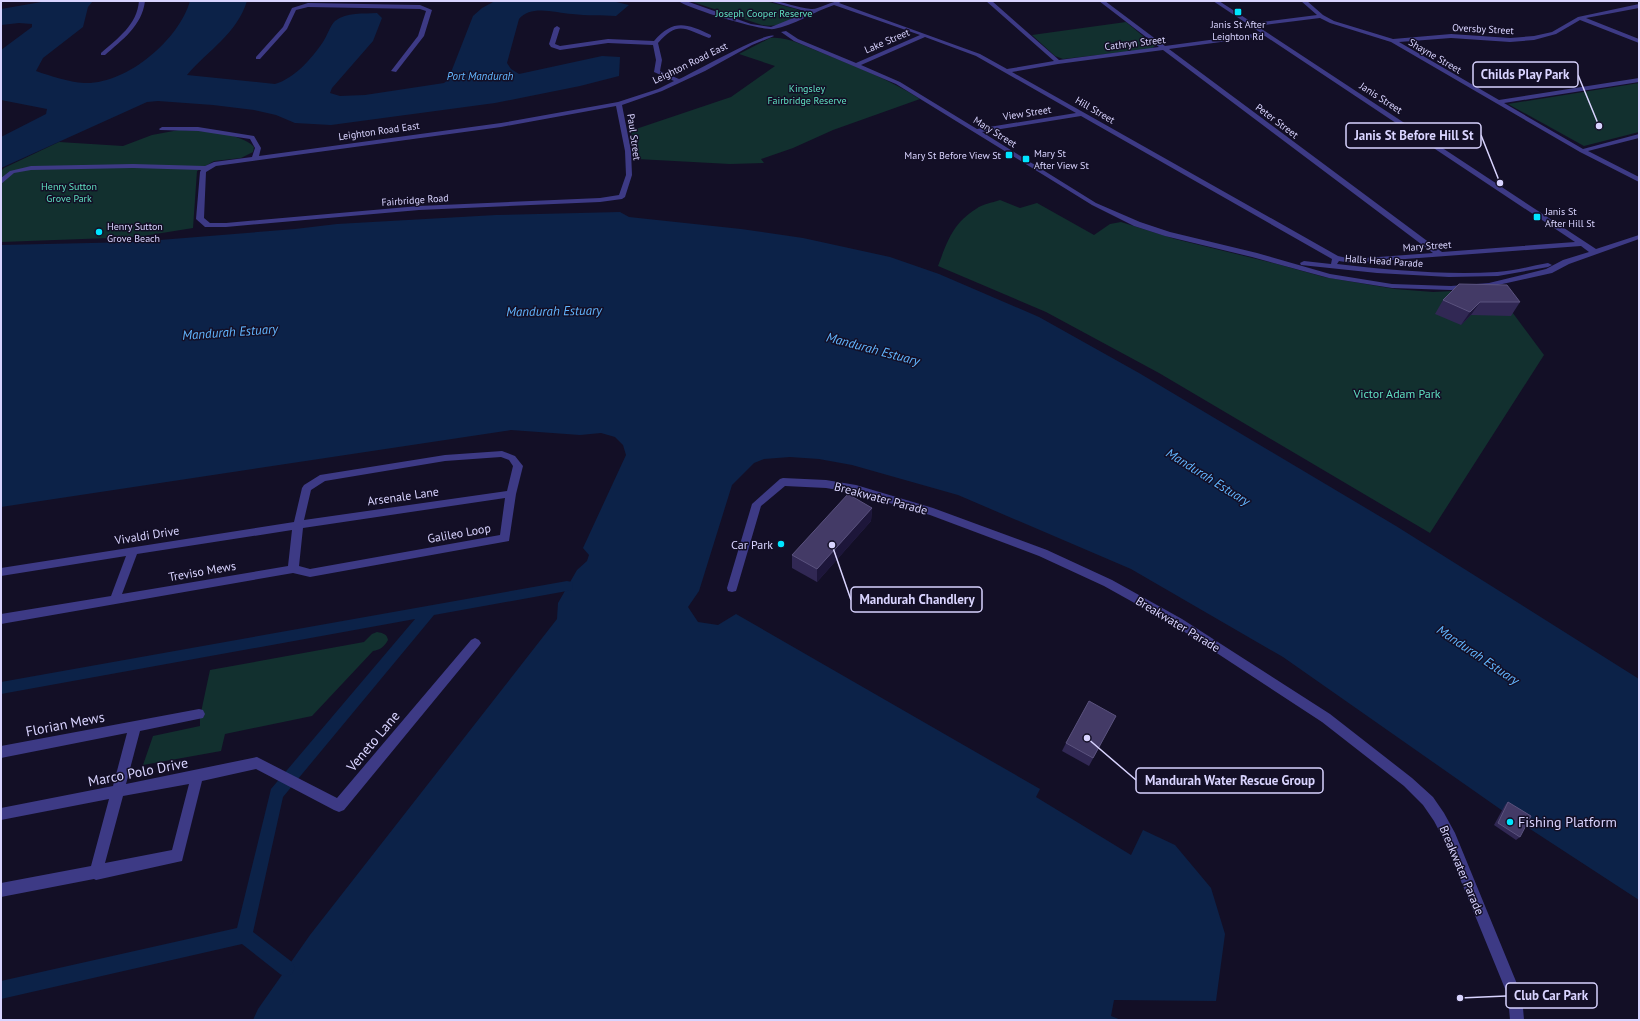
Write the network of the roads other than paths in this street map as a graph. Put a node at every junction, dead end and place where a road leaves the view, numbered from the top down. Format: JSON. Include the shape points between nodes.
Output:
{"nodes":[{"id":1,"x":142,"y":1,"type":"edge"},
{"id":2,"x":681,"y":1,"type":"edge"},
{"id":3,"x":772,"y":1,"type":"edge"},
{"id":4,"x":989,"y":1,"type":"edge"},
{"id":5,"x":1102,"y":1,"type":"edge"},
{"id":6,"x":1216,"y":1,"type":"edge"},
{"id":7,"x":1304,"y":1,"type":"edge"},
{"id":8,"x":837,"y":2,"type":"edge"},
{"id":9,"x":364,"y":3,"type":"edge"},
{"id":10,"x":1639,"y":6,"type":"edge"},
{"id":11,"x":811,"y":11,"type":"junction"},
{"id":12,"x":1321,"y":16,"type":"junction"},
{"id":13,"x":1580,"y":18,"type":"junction"},
{"id":14,"x":791,"y":22,"type":"junction"},
{"id":15,"x":750,"y":25,"type":"junction"},
{"id":16,"x":1252,"y":25,"type":"junction"},
{"id":17,"x":557,"y":28,"type":"dead end"},
{"id":18,"x":771,"y":28,"type":"junction"},
{"id":19,"x":784,"y":31,"type":"junction"},
{"id":20,"x":764,"y":32,"type":"junction"},
{"id":21,"x":1266,"y":34,"type":"junction"},
{"id":22,"x":925,"y":35,"type":"junction"},
{"id":23,"x":709,"y":36,"type":"dead end"},
{"id":24,"x":773,"y":36,"type":"junction"},
{"id":25,"x":796,"y":40,"type":"junction"},
{"id":26,"x":1392,"y":41,"type":"junction"},
{"id":27,"x":1639,"y":41,"type":"edge"},
{"id":28,"x":655,"y":43,"type":"junction"},
{"id":29,"x":750,"y":44,"type":"junction"},
{"id":30,"x":1164,"y":48,"type":"junction"},
{"id":31,"x":103,"y":54,"type":"dead end"},
{"id":32,"x":258,"y":58,"type":"dead end"},
{"id":33,"x":1058,"y":62,"type":"junction"},
{"id":34,"x":856,"y":64,"type":"junction"},
{"id":35,"x":394,"y":71,"type":"dead end"},
{"id":36,"x":1007,"y":71,"type":"junction"},
{"id":37,"x":1639,"y":80,"type":"edge"},
{"id":38,"x":679,"y":81,"type":"junction"},
{"id":39,"x":1497,"y":102,"type":"junction"},
{"id":40,"x":619,"y":104,"type":"junction"},
{"id":41,"x":1082,"y":114,"type":"junction"},
{"id":42,"x":162,"y":129,"type":"dead end"},
{"id":43,"x":975,"y":131,"type":"junction"},
{"id":44,"x":1639,"y":136,"type":"edge"},
{"id":45,"x":1582,"y":151,"type":"junction"},
{"id":46,"x":255,"y":158,"type":"junction"},
{"id":47,"x":206,"y":168,"type":"junction"},
{"id":48,"x":1639,"y":180,"type":"edge"},
{"id":49,"x":1,"y":182,"type":"edge"},
{"id":50,"x":622,"y":196,"type":"joint"},
{"id":51,"x":1639,"y":237,"type":"edge"},
{"id":52,"x":1583,"y":244,"type":"junction"},
{"id":53,"x":1595,"y":252,"type":"junction"},
{"id":54,"x":1254,"y":254,"type":"junction"},
{"id":55,"x":1441,"y":255,"type":"junction"},
{"id":56,"x":1336,"y":258,"type":"junction"},
{"id":57,"x":1566,"y":262,"type":"junction"},
{"id":58,"x":1332,"y":266,"type":"junction"},
{"id":59,"x":1329,"y":276,"type":"junction"},
{"id":60,"x":511,"y":494,"type":"junction"},
{"id":61,"x":298,"y":525,"type":"junction"},
{"id":62,"x":133,"y":550,"type":"junction"},
{"id":63,"x":294,"y":569,"type":"junction"},
{"id":64,"x":1,"y":572,"type":"edge"},
{"id":65,"x":732,"y":588,"type":"dead end"},
{"id":66,"x":115,"y":599,"type":"junction"},
{"id":67,"x":1,"y":619,"type":"edge"},
{"id":68,"x":475,"y":643,"type":"dead end"},
{"id":69,"x":199,"y":714,"type":"dead end"},
{"id":70,"x":135,"y":726,"type":"junction"},
{"id":71,"x":1,"y":752,"type":"edge"},
{"id":72,"x":278,"y":775,"type":"joint"},
{"id":73,"x":197,"y":776,"type":"junction"},
{"id":74,"x":119,"y":790,"type":"junction"},
{"id":75,"x":1,"y":814,"type":"edge"},
{"id":76,"x":96,"y":873,"type":"junction"},
{"id":77,"x":1,"y":890,"type":"edge"},
{"id":78,"x":1517,"y":1020,"type":"edge"}],
"edges":[{"from":1,"to":31,"type":"street","via":[[136,22]]},
{"from":2,"to":15,"type":"street","name":"Mary Street"},
{"from":3,"to":11,"type":"street"},
{"from":4,"to":33,"type":"street"},
{"from":5,"to":30,"type":"street","name":"Peter Street"},
{"from":6,"to":16,"type":"street","name":"Janis Street"},
{"from":7,"to":12,"type":"street","name":"Shayne Street"},
{"from":8,"to":11,"type":"street"},
{"from":8,"to":22,"type":"street","name":"Hill Street"},
{"from":9,"to":32,"type":"street","via":[[308,5],[294,9],[285,28]]},
{"from":9,"to":35,"type":"street","via":[[420,7],[429,10],[421,36]]},
{"from":10,"to":13,"type":"street","name":"Oversby Street"},
{"from":11,"to":14,"type":"street"},
{"from":12,"to":16,"type":"street"},
{"from":12,"to":26,"type":"street","name":"Shayne Street","via":[[1332,22]]},
{"from":13,"to":26,"type":"street","name":"Oversby Street","via":[[1554,33],[1534,38],[1510,40],[1451,36]]},
{"from":13,"to":27,"type":"street"},
{"from":14,"to":18,"type":"street"},
{"from":14,"to":19,"type":"street"},
{"from":15,"to":18,"type":"street","name":"Mary Street"},
{"from":15,"to":20,"type":"street","name":"Mary Street"},
{"from":16,"to":21,"type":"street","name":"Janis Street"},
{"from":17,"to":28,"type":"street","via":[[552,44],[560,48],[608,41]]},
{"from":18,"to":19,"type":"street","name":"Mary Street"},
{"from":18,"to":20,"type":"street"},
{"from":19,"to":24,"type":"street"},
{"from":19,"to":25,"type":"street","name":"Mary Street"},
{"from":20,"to":24,"type":"street","name":"Mary Street"},
{"from":20,"to":29,"type":"street","name":"Leighton Road East"},
{"from":21,"to":30,"type":"street","name":"Cathryn Street"},
{"from":21,"to":52,"type":"street","name":"Janis Street"},
{"from":22,"to":34,"type":"street","name":"Lake Street"},
{"from":22,"to":36,"type":"street","name":"Hill Street","via":[[978,55]]},
{"from":23,"to":28,"type":"street","via":[[688,28],[674,27],[666,31]]},
{"from":24,"to":25,"type":"street","name":"Mary Street"},
{"from":24,"to":29,"type":"street","name":"Leighton Road East"},
{"from":25,"to":34,"type":"street","name":"Mary Street"},
{"from":26,"to":39,"type":"street","name":"Shayne Street"},
{"from":28,"to":38,"type":"street","via":[[659,60],[658,72]]},
{"from":29,"to":38,"type":"street","name":"Leighton Road East"},
{"from":30,"to":33,"type":"street","name":"Cathryn Street"},
{"from":30,"to":55,"type":"street","name":"Peter Street"},
{"from":33,"to":36,"type":"street","name":"Cathryn Street"},
{"from":34,"to":43,"type":"street","name":"Mary Street","via":[[898,83]]},
{"from":36,"to":41,"type":"street","name":"Hill Street"},
{"from":37,"to":39,"type":"street"},
{"from":38,"to":40,"type":"street","name":"Leighton Road East"},
{"from":39,"to":45,"type":"street","name":"Shayne Street"},
{"from":40,"to":46,"type":"street","name":"Leighton Road East","via":[[501,125]]},
{"from":40,"to":50,"type":"street","name":"Paul Street","via":[[628,151],[629,175]]},
{"from":41,"to":43,"type":"street","name":"View Street"},
{"from":41,"to":56,"type":"street","name":"Hill Street"},
{"from":42,"to":46,"type":"street","via":[[198,129],[252,137],[258,148]]},
{"from":43,"to":54,"type":"street","name":"Mary Street","via":[[1117,216],[1168,234]]},
{"from":44,"to":45,"type":"street"},
{"from":45,"to":48,"type":"street","name":"Shayne Street"},
{"from":46,"to":47,"type":"street","name":"Leighton Road East","via":[[214,164]]},
{"from":47,"to":49,"type":"street","name":"Leighton Road East","via":[[31,168],[12,172]]},
{"from":47,"to":50,"type":"street","name":"Fairbridge Road","via":[[202,172],[200,219],[208,225],[419,208],[600,200]]},
{"from":51,"to":53,"type":"street","name":"Halls Head Parade"},
{"from":52,"to":53,"type":"street","name":"Janis Street"},
{"from":52,"to":55,"type":"street","name":"Mary Street"},
{"from":53,"to":57,"type":"street","name":"Halls Head Parade"},
{"from":54,"to":58,"type":"street","name":"Mary Street"},
{"from":54,"to":59,"type":"street","name":"Mary Street"},
{"from":55,"to":56,"type":"street","name":"Mary Street","via":[[1351,261]]},
{"from":56,"to":58,"type":"street"},
{"from":57,"to":58,"type":"street","name":"Halls Head Parade","via":[[1513,272],[1479,275],[1377,271]]},
{"from":57,"to":59,"type":"street","name":"Halls Head Parade","via":[[1549,272],[1521,279],[1451,288],[1392,286]]},
{"from":58,"to":59,"type":"street","name":"Halls Head Parade"},
{"from":60,"to":61,"type":"street","name":"Arsenale Lane"},
{"from":60,"to":61,"type":"street","name":"Galileo Loop","via":[[518,466],[512,458],[502,454],[445,458],[323,478],[307,488]]},
{"from":60,"to":63,"type":"street","name":"Galileo Loop","via":[[505,538],[310,573]]},
{"from":61,"to":62,"type":"street","name":"Vivaldi Drive"},
{"from":61,"to":63,"type":"street","name":"Galileo Loop"},
{"from":62,"to":64,"type":"street","name":"Vivaldi Drive"},
{"from":62,"to":66,"type":"street"},
{"from":63,"to":66,"type":"street","name":"Treviso Mews"},
{"from":65,"to":78,"type":"street","name":"Breakwater Parade","via":[[757,504],[783,482],[826,484],[856,489],[933,512],[1043,553],[1108,583],[1178,622],[1326,718],[1404,778],[1428,801],[1450,838],[1515,996]]},
{"from":66,"to":67,"type":"street","name":"Treviso Mews"},
{"from":68,"to":72,"type":"street","name":"Veneto Lane","via":[[339,806]]},
{"from":69,"to":70,"type":"street","name":"Florian Mews"},
{"from":70,"to":71,"type":"street","name":"Florian Mews"},
{"from":70,"to":74,"type":"street"},
{"from":72,"to":73,"type":"street","name":"Marco Polo Drive","via":[[257,763]]},
{"from":73,"to":74,"type":"street","name":"Marco Polo Drive"},
{"from":73,"to":76,"type":"street","via":[[177,856]]},
{"from":74,"to":75,"type":"street","name":"Marco Polo Drive"},
{"from":74,"to":76,"type":"street"},
{"from":76,"to":77,"type":"street"}]}
